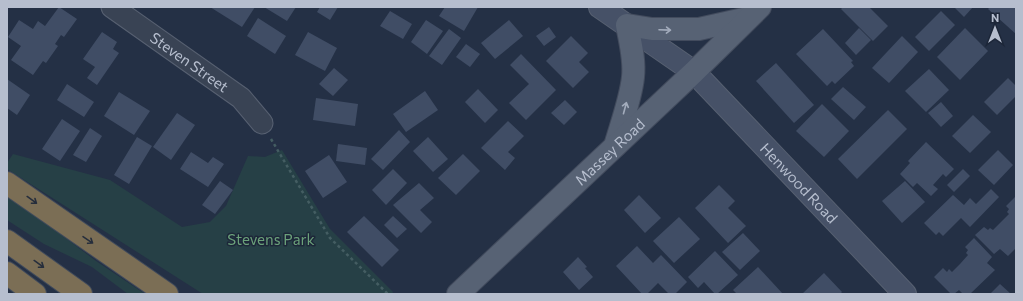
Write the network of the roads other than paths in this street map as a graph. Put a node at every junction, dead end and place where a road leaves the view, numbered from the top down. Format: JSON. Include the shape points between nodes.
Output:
{"nodes":[{"id":1,"x":112,"y":7,"type":"edge"},
{"id":2,"x":600,"y":7,"type":"edge"},
{"id":3,"x":755,"y":12,"type":"edge"},
{"id":4,"x":627,"y":25,"type":"junction"},
{"id":5,"x":694,"y":72,"type":"junction"},
{"id":6,"x":262,"y":123,"type":"road end"},
{"id":7,"x":615,"y":146,"type":"junction"},
{"id":8,"x":7,"y":182,"type":"edge"},
{"id":9,"x":7,"y":241,"type":"edge"},
{"id":10,"x":7,"y":274,"type":"edge"},
{"id":11,"x":164,"y":291,"type":"edge"},
{"id":12,"x":35,"y":294,"type":"edge"},
{"id":13,"x":81,"y":294,"type":"edge"},
{"id":14,"x":458,"y":294,"type":"edge"},
{"id":15,"x":905,"y":294,"type":"edge"}],
"edges":[{"from":1,"to":6,"type":"street","name":"Steven Street","via":[[241,98]]},
{"from":2,"to":4,"type":"main road","name":"Henwood Road"},
{"from":4,"to":3,"type":"main road","one_way":true,"via":[[652,29],[699,29]]},
{"from":3,"to":5,"type":"main road","name":"Massey Road"},
{"from":4,"to":5,"type":"main road","name":"Henwood Road"},
{"from":7,"to":4,"type":"main road","one_way":true,"via":[[633,76],[633,54]]},
{"from":5,"to":7,"type":"main road","name":"Massey Road"},
{"from":5,"to":15,"type":"main road","name":"Henwood Road"},
{"from":7,"to":14,"type":"main road","name":"Massey Road"},
{"from":8,"to":11,"type":"highway","one_way":true},
{"from":9,"to":13,"type":"highway","one_way":true},
{"from":10,"to":12,"type":"highway"}]}
